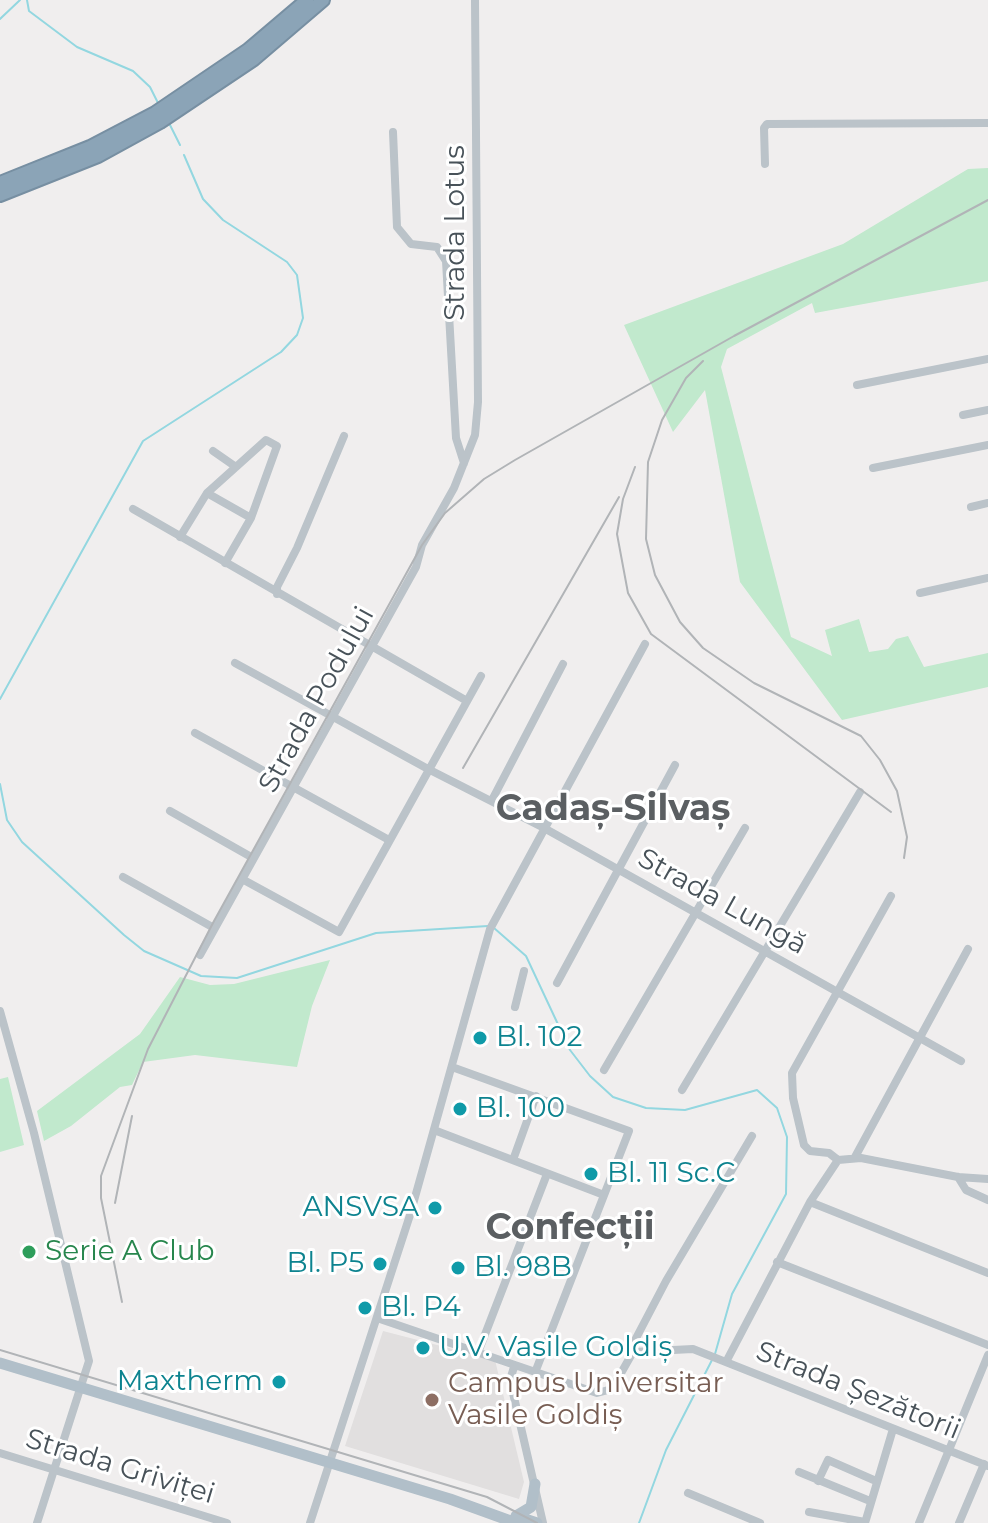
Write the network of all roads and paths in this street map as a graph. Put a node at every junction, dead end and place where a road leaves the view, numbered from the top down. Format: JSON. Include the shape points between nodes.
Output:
{"nodes":[{"id":1,"x":307,"y":0,"type":"edge"},
{"id":2,"x":323,"y":0,"type":"edge"},
{"id":3,"x":475,"y":0,"type":"edge"},
{"id":4,"x":190,"y":98,"type":"junction"},
{"id":5,"x":988,"y":123,"type":"edge"},
{"id":6,"x":145,"y":125,"type":"junction"},
{"id":7,"x":393,"y":132,"type":"dead end"},
{"id":8,"x":765,"y":164,"type":"dead end"},
{"id":9,"x":0,"y":183,"type":"edge"},
{"id":10,"x":0,"y":195,"type":"edge"},
{"id":11,"x":988,"y":359,"type":"edge"},
{"id":12,"x":857,"y":385,"type":"dead end"},
{"id":13,"x":988,"y":410,"type":"edge"},
{"id":14,"x":963,"y":415,"type":"dead end"},
{"id":15,"x":344,"y":436,"type":"dead end"},
{"id":16,"x":988,"y":445,"type":"edge"},
{"id":17,"x":213,"y":451,"type":"dead end"},
{"id":18,"x":464,"y":463,"type":"junction"},
{"id":19,"x":236,"y":467,"type":"junction"},
{"id":20,"x":873,"y":468,"type":"dead end"},
{"id":21,"x":207,"y":493,"type":"junction"},
{"id":22,"x":988,"y":503,"type":"edge"},
{"id":23,"x":971,"y":507,"type":"dead end"},
{"id":24,"x":133,"y":509,"type":"dead end"},
{"id":25,"x":251,"y":518,"type":"junction"},
{"id":26,"x":180,"y":537,"type":"junction"},
{"id":27,"x":225,"y":563,"type":"junction"},
{"id":28,"x":988,"y":578,"type":"edge"},
{"id":29,"x":920,"y":593,"type":"dead end"},
{"id":30,"x":277,"y":594,"type":"junction"},
{"id":31,"x":645,"y":644,"type":"dead end"},
{"id":32,"x":372,"y":646,"type":"junction"},
{"id":33,"x":235,"y":663,"type":"dead end"},
{"id":34,"x":563,"y":664,"type":"dead end"},
{"id":35,"x":481,"y":676,"type":"dead end"},
{"id":36,"x":467,"y":701,"type":"junction"},
{"id":37,"x":333,"y":716,"type":"junction"},
{"id":38,"x":195,"y":733,"type":"dead end"},
{"id":39,"x":675,"y":765,"type":"dead end"},
{"id":40,"x":428,"y":769,"type":"junction"},
{"id":41,"x":293,"y":787,"type":"junction"},
{"id":42,"x":860,"y":792,"type":"dead end"},
{"id":43,"x":492,"y":800,"type":"junction"},
{"id":44,"x":170,"y":811,"type":"dead end"},
{"id":45,"x":544,"y":828,"type":"junction"},
{"id":46,"x":745,"y":828,"type":"dead end"},
{"id":47,"x":389,"y":840,"type":"junction"},
{"id":48,"x":253,"y":858,"type":"junction"},
{"id":49,"x":618,"y":870,"type":"junction"},
{"id":50,"x":123,"y":877,"type":"dead end"},
{"id":51,"x":242,"y":879,"type":"junction"},
{"id":52,"x":891,"y":896,"type":"dead end"},
{"id":53,"x":695,"y":912,"type":"junction"},
{"id":54,"x":214,"y":928,"type":"junction"},
{"id":55,"x":968,"y":949,"type":"dead end"},
{"id":56,"x":765,"y":952,"type":"junction"},
{"id":57,"x":200,"y":955,"type":"dead end"},
{"id":58,"x":524,"y":971,"type":"dead end"},
{"id":59,"x":557,"y":983,"type":"dead end"},
{"id":60,"x":837,"y":992,"type":"junction"},
{"id":61,"x":515,"y":1007,"type":"dead end"},
{"id":62,"x":0,"y":1011,"type":"edge"},
{"id":63,"x":919,"y":1039,"type":"junction"},
{"id":64,"x":961,"y":1061,"type":"dead end"},
{"id":65,"x":452,"y":1067,"type":"junction"},
{"id":66,"x":604,"y":1070,"type":"dead end"},
{"id":67,"x":682,"y":1090,"type":"dead end"},
{"id":68,"x":536,"y":1096,"type":"junction"},
{"id":69,"x":434,"y":1130,"type":"junction"},
{"id":70,"x":752,"y":1136,"type":"dead end"},
{"id":71,"x":851,"y":1157,"type":"junction"},
{"id":72,"x":513,"y":1160,"type":"junction"},
{"id":73,"x":838,"y":1160,"type":"junction"},
{"id":74,"x":547,"y":1174,"type":"junction"},
{"id":75,"x":958,"y":1177,"type":"junction"},
{"id":76,"x":988,"y":1179,"type":"edge"},
{"id":77,"x":604,"y":1195,"type":"junction"},
{"id":78,"x":988,"y":1200,"type":"edge"},
{"id":79,"x":810,"y":1202,"type":"junction"},
{"id":80,"x":777,"y":1262,"type":"junction"},
{"id":81,"x":988,"y":1273,"type":"edge"},
{"id":82,"x":377,"y":1318,"type":"junction"},
{"id":83,"x":988,"y":1345,"type":"edge"},
{"id":84,"x":479,"y":1350,"type":"junction"},
{"id":85,"x":633,"y":1352,"type":"junction"},
{"id":86,"x":988,"y":1355,"type":"edge"},
{"id":87,"x":726,"y":1362,"type":"junction"},
{"id":88,"x":0,"y":1363,"type":"edge"},
{"id":89,"x":514,"y":1367,"type":"junction"},
{"id":90,"x":536,"y":1370,"type":"junction"},
{"id":91,"x":81,"y":1388,"type":"junction"},
{"id":92,"x":893,"y":1429,"type":"junction"},
{"id":93,"x":949,"y":1450,"type":"junction"},
{"id":94,"x":0,"y":1453,"type":"edge"},
{"id":95,"x":329,"y":1463,"type":"junction"},
{"id":96,"x":986,"y":1465,"type":"edge"},
{"id":97,"x":54,"y":1469,"type":"junction"},
{"id":98,"x":799,"y":1472,"type":"dead end"},
{"id":99,"x":818,"y":1481,"type":"junction"},
{"id":100,"x":876,"y":1481,"type":"junction"},
{"id":101,"x":535,"y":1484,"type":"junction"},
{"id":102,"x":688,"y":1493,"type":"dead end"},
{"id":103,"x":870,"y":1501,"type":"junction"},
{"id":104,"x":809,"y":1512,"type":"dead end"},
{"id":105,"x":516,"y":1520,"type":"edge"},
{"id":106,"x":37,"y":1523,"type":"edge"},
{"id":107,"x":227,"y":1523,"type":"edge"},
{"id":108,"x":310,"y":1523,"type":"edge"},
{"id":109,"x":540,"y":1523,"type":"edge"},
{"id":110,"x":760,"y":1523,"type":"edge"},
{"id":111,"x":865,"y":1523,"type":"edge"},
{"id":112,"x":919,"y":1523,"type":"edge"},
{"id":113,"x":959,"y":1523,"type":"edge"}],
"edges":[{"from":1,"to":4,"type":"highway"},
{"from":2,"to":4,"type":"highway","via":[[254,59]]},
{"from":3,"to":18,"type":"street","name":"Strada Lotus","via":[[478,402],[475,435]]},
{"from":4,"to":6,"type":"highway"},
{"from":5,"to":8,"type":"street","via":[[767,124]]},
{"from":6,"to":9,"type":"highway"},
{"from":6,"to":10,"type":"highway","via":[[84,162]]},
{"from":7,"to":18,"type":"street","via":[[397,227],[411,244],[437,247],[447,268],[456,438]]},
{"from":11,"to":12,"type":"street"},
{"from":13,"to":14,"type":"street"},
{"from":15,"to":30,"type":"street"},
{"from":16,"to":20,"type":"street"},
{"from":17,"to":19,"type":"street"},
{"from":18,"to":32,"type":"street","name":"Strada Podului"},
{"from":19,"to":21,"type":"street"},
{"from":19,"to":25,"type":"street","via":[[266,440],[277,446]]},
{"from":21,"to":25,"type":"street"},
{"from":21,"to":26,"type":"street"},
{"from":22,"to":23,"type":"street"},
{"from":24,"to":26,"type":"street"},
{"from":25,"to":27,"type":"street"},
{"from":26,"to":27,"type":"street"},
{"from":27,"to":30,"type":"street"},
{"from":28,"to":29,"type":"street"},
{"from":30,"to":32,"type":"street"},
{"from":31,"to":45,"type":"street"},
{"from":32,"to":36,"type":"street"},
{"from":32,"to":37,"type":"street","name":"Strada Podului"},
{"from":33,"to":37,"type":"street","name":"Strada Lungă"},
{"from":34,"to":43,"type":"street"},
{"from":35,"to":36,"type":"street"},
{"from":36,"to":40,"type":"street"},
{"from":37,"to":40,"type":"street","name":"Strada Lungă"},
{"from":37,"to":41,"type":"street","name":"Strada Podului"},
{"from":38,"to":41,"type":"street"},
{"from":39,"to":49,"type":"street"},
{"from":40,"to":43,"type":"street","name":"Strada Lungă"},
{"from":40,"to":47,"type":"street"},
{"from":41,"to":47,"type":"street"},
{"from":41,"to":48,"type":"street","name":"Strada Podului"},
{"from":42,"to":56,"type":"street"},
{"from":43,"to":45,"type":"street","name":"Strada Lungă"},
{"from":44,"to":48,"type":"street"},
{"from":45,"to":49,"type":"street","name":"Strada Lungă"},
{"from":45,"to":65,"type":"street","via":[[490,929]]},
{"from":46,"to":53,"type":"street"},
{"from":47,"to":51,"type":"street","via":[[339,932]]},
{"from":48,"to":51,"type":"street","name":"Strada Podului"},
{"from":49,"to":53,"type":"street","name":"Strada Lungă"},
{"from":49,"to":59,"type":"street"},
{"from":50,"to":54,"type":"street"},
{"from":51,"to":54,"type":"street","name":"Strada Podului"},
{"from":52,"to":60,"type":"street"},
{"from":53,"to":56,"type":"street","name":"Strada Lungă"},
{"from":53,"to":66,"type":"street"},
{"from":54,"to":57,"type":"street","name":"Strada Podului"},
{"from":55,"to":63,"type":"street"},
{"from":56,"to":60,"type":"street","name":"Strada Lungă"},
{"from":56,"to":67,"type":"street"},
{"from":58,"to":61,"type":"street"},
{"from":60,"to":63,"type":"street","name":"Strada Lungă"},
{"from":60,"to":73,"type":"street","via":[[793,1067],[793,1098],[804,1145]]},
{"from":62,"to":91,"type":"street","via":[[87,1352]]},
{"from":63,"to":64,"type":"street","name":"Strada Lungă"},
{"from":63,"to":71,"type":"street"},
{"from":65,"to":68,"type":"street"},
{"from":65,"to":69,"type":"street"},
{"from":68,"to":72,"type":"street"},
{"from":68,"to":77,"type":"street","via":[[629,1131]]},
{"from":69,"to":72,"type":"street"},
{"from":69,"to":82,"type":"street"},
{"from":70,"to":85,"type":"street","via":[[659,1294]]},
{"from":71,"to":73,"type":"street"},
{"from":71,"to":75,"type":"street"},
{"from":72,"to":74,"type":"street"},
{"from":73,"to":79,"type":"street"},
{"from":74,"to":77,"type":"street"},
{"from":74,"to":84,"type":"street"},
{"from":75,"to":76,"type":"street"},
{"from":75,"to":78,"type":"street","via":[[966,1190]]},
{"from":77,"to":90,"type":"street"},
{"from":79,"to":80,"type":"street"},
{"from":79,"to":81,"type":"street"},
{"from":80,"to":83,"type":"street"},
{"from":80,"to":87,"type":"street"},
{"from":82,"to":84,"type":"street"},
{"from":82,"to":95,"type":"street"},
{"from":84,"to":89,"type":"street"},
{"from":85,"to":87,"type":"street","name":"Strada Șezătorii","via":[[681,1348]]},
{"from":85,"to":90,"type":"street","via":[[614,1387],[603,1393]]},
{"from":86,"to":93,"type":"street"},
{"from":87,"to":92,"type":"street","name":"Strada Șezătorii"},
{"from":88,"to":91,"type":"main road"},
{"from":89,"to":90,"type":"street"},
{"from":89,"to":101,"type":"street","via":[[510,1380]]},
{"from":91,"to":95,"type":"main road"},
{"from":91,"to":97,"type":"street"},
{"from":92,"to":93,"type":"street","name":"Strada Șezătorii"},
{"from":92,"to":100,"type":"street"},
{"from":93,"to":96,"type":"street","name":"Strada Șezătorii"},
{"from":93,"to":112,"type":"street"},
{"from":94,"to":97,"type":"street","name":"Strada Griviței"},
{"from":95,"to":105,"type":"main road"},
{"from":95,"to":108,"type":"street"},
{"from":96,"to":113,"type":"street"},
{"from":97,"to":106,"type":"street"},
{"from":97,"to":107,"type":"street","name":"Strada Griviței"},
{"from":98,"to":99,"type":"street"},
{"from":99,"to":100,"type":"street","via":[[830,1460]]},
{"from":99,"to":103,"type":"street"},
{"from":100,"to":103,"type":"street"},
{"from":101,"to":105,"type":"main road","via":[[531,1507]]},
{"from":101,"to":109,"type":"street"},
{"from":102,"to":110,"type":"street"},
{"from":103,"to":111,"type":"street"},
{"from":104,"to":111,"type":"street"},
{"from":105,"to":109,"type":"main road"}]}
